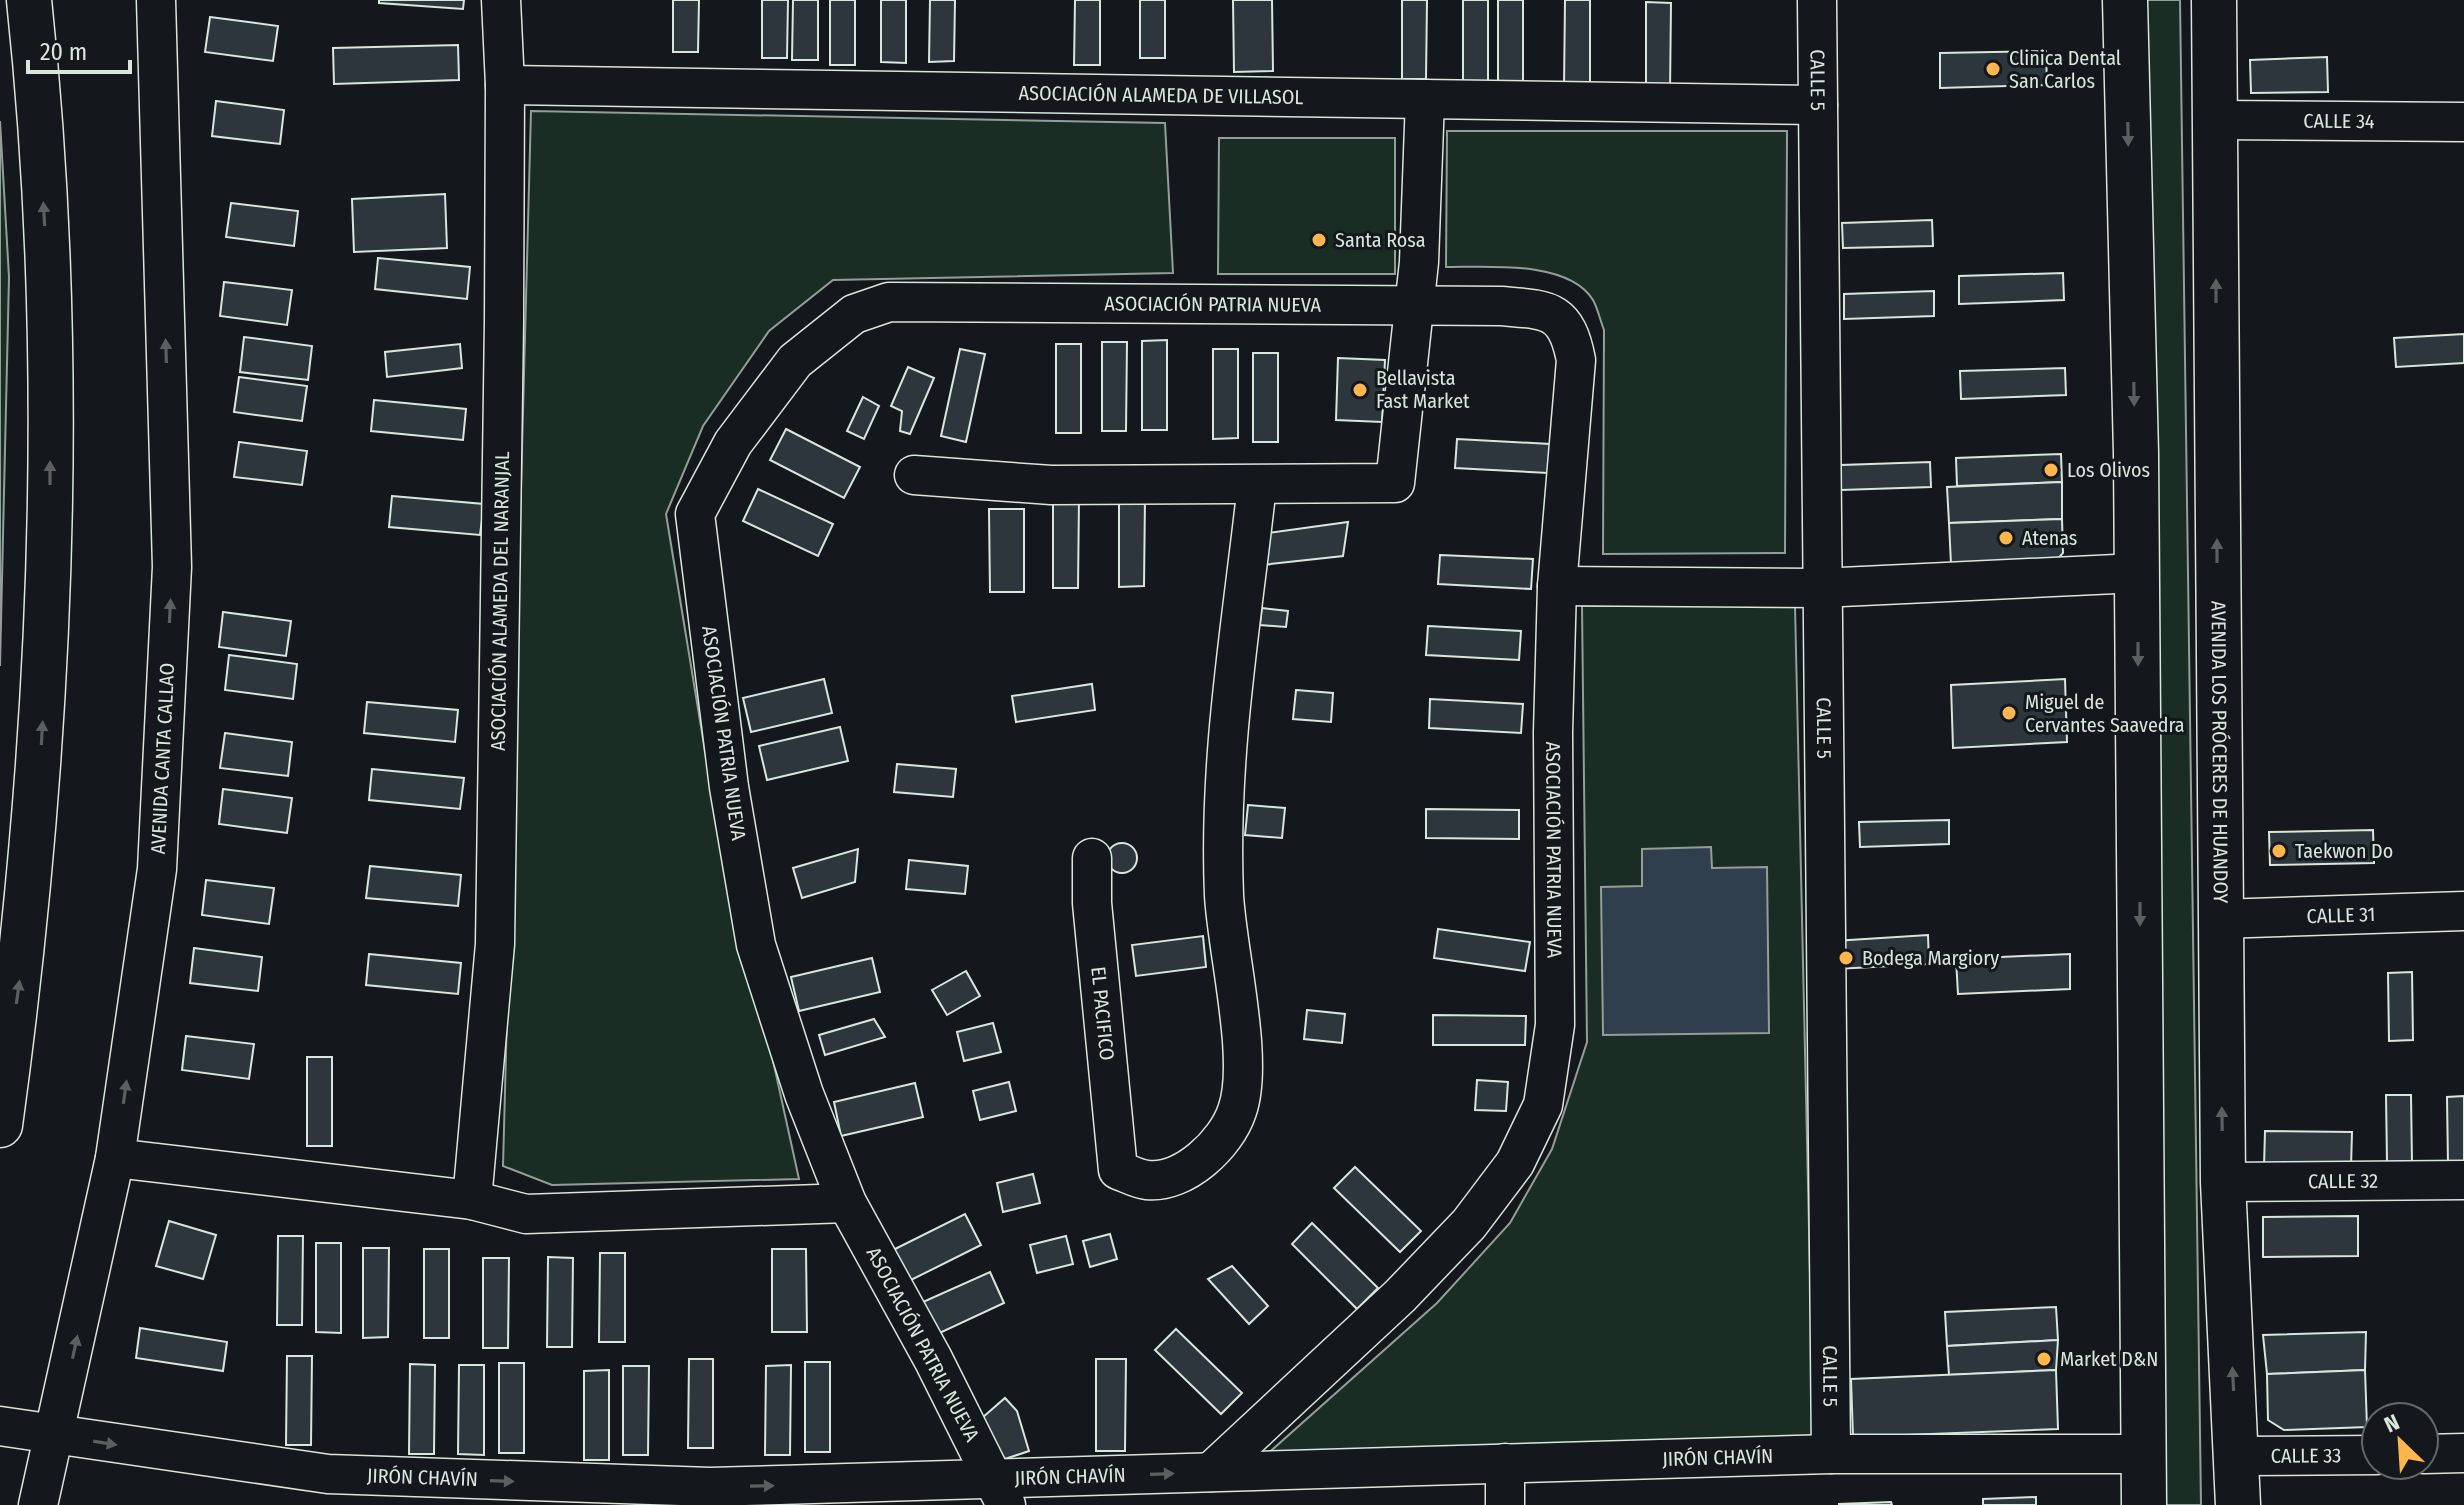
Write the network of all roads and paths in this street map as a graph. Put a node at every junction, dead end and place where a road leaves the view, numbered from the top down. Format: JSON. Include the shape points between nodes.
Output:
{"nodes":[{"id":1,"x":29,"y":0,"type":"edge"},
{"id":2,"x":156,"y":0,"type":"edge"},
{"id":3,"x":501,"y":0,"type":"edge"},
{"id":4,"x":1817,"y":0,"type":"edge"},
{"id":5,"x":2125,"y":0,"type":"edge"},
{"id":6,"x":2214,"y":0,"type":"edge"},
{"id":7,"x":505,"y":85,"type":"junction"},
{"id":8,"x":1425,"y":99,"type":"junction"},
{"id":9,"x":1818,"y":105,"type":"junction"},
{"id":10,"x":2215,"y":120,"type":"junction"},
{"id":11,"x":2464,"y":122,"type":"edge"},
{"id":12,"x":1414,"y":306,"type":"junction"},
{"id":13,"x":914,"y":475,"type":"dead end"},
{"id":14,"x":1257,"y":485,"type":"junction"},
{"id":15,"x":2137,"y":573,"type":"junction"},
{"id":16,"x":1557,"y":586,"type":"junction"},
{"id":17,"x":1820,"y":588,"type":"junction"},
{"id":18,"x":1092,"y":858,"type":"dead end"},
{"id":19,"x":2464,"y":911,"type":"edge"},
{"id":20,"x":2219,"y":919,"type":"junction"},
{"id":21,"x":0,"y":1125,"type":"edge"},
{"id":22,"x":115,"y":1158,"type":"junction"},
{"id":23,"x":2464,"y":1180,"type":"edge"},
{"id":24,"x":2223,"y":1182,"type":"junction"},
{"id":25,"x":472,"y":1200,"type":"junction"},
{"id":26,"x":847,"y":1203,"type":"junction"},
{"id":27,"x":0,"y":1426,"type":"edge"},
{"id":28,"x":55,"y":1436,"type":"junction"},
{"id":29,"x":2464,"y":1453,"type":"edge"},
{"id":30,"x":1831,"y":1454,"type":"junction"},
{"id":31,"x":2143,"y":1454,"type":"junction"},
{"id":32,"x":2440,"y":1454,"type":"edge"},
{"id":33,"x":2360,"y":1455,"type":"edge"},
{"id":34,"x":2236,"y":1456,"type":"junction"},
{"id":35,"x":1505,"y":1463,"type":"junction"},
{"id":36,"x":1211,"y":1472,"type":"junction"},
{"id":37,"x":352,"y":1490,"type":"edge"},
{"id":38,"x":1000,"y":1492,"type":"edge"},
{"id":39,"x":38,"y":1505,"type":"edge"},
{"id":40,"x":1505,"y":1505,"type":"edge"},
{"id":41,"x":2144,"y":1505,"type":"edge"},
{"id":42,"x":2238,"y":1505,"type":"edge"}],
"edges":[{"from":21,"to":1,"type":"main road","one_way":true,"via":[[22,968],[42,741],[51,513],[49,285]]},
{"from":22,"to":2,"type":"street","name":"AVENIDA CANTA CALLAO","one_way":true,"via":[[157,869],[172,567]]},
{"from":3,"to":7,"type":"street","name":"ASOCIACIÓN ALAMEDA DEL NARANJAL"},
{"from":4,"to":9,"type":"street","name":"CALLE 5"},
{"from":5,"to":15,"type":"main road","one_way":true},
{"from":6,"to":10,"type":"main road","name":"AVENIDA LOS PRÓCERES DE HUANDOY"},
{"from":7,"to":8,"type":"street","name":"ASOCIACIÓN ALAMEDA DE VILLASOL"},
{"from":7,"to":25,"type":"street","name":"ASOCIACIÓN ALAMEDA DEL NARANJAL","via":[[495,944]]},
{"from":8,"to":9,"type":"street","name":"ASOCIACIÓN ALAMEDA DE VILLASOL"},
{"from":8,"to":12,"type":"street"},
{"from":9,"to":17,"type":"street","name":"CALLE 5"},
{"from":10,"to":11,"type":"street","name":"CALLE 34"},
{"from":20,"to":10,"type":"main road","name":"AVENIDA LOS PRÓCERES DE HUANDOY","one_way":true},
{"from":12,"to":14,"type":"street","via":[[1395,483]]},
{"from":12,"to":16,"type":"street","name":"ASOCIACIÓN PATRIA NUEVA","via":[[1546,310],[1571,334],[1576,360]]},
{"from":12,"to":26,"type":"street","name":"ASOCIACIÓN PATRIA NUEVA","via":[[889,302],[854,314],[795,361],[733,443],[695,514],[729,787],[756,945],[804,1094]]},
{"from":13,"to":14,"type":"street","via":[[1051,485]]},
{"from":14,"to":18,"type":"street","name":"EL PACIFICO","via":[[1226,730],[1224,895],[1244,1079],[1237,1112],[1218,1146],[1185,1171],[1148,1181],[1118,1170]]},
{"from":15,"to":17,"type":"street"},
{"from":15,"to":31,"type":"main road","one_way":true},
{"from":16,"to":17,"type":"street"},
{"from":16,"to":36,"type":"street","name":"ASOCIACIÓN PATRIA NUEVA","via":[[1555,1025],[1543,1105],[1515,1163],[1469,1224],[1400,1296]]},
{"from":17,"to":30,"type":"street","name":"CALLE 5"},
{"from":19,"to":20,"type":"street","name":"CALLE 31"},
{"from":24,"to":20,"type":"main road","name":"AVENIDA LOS PRÓCERES DE HUANDOY","one_way":true},
{"from":22,"to":25,"type":"street"},
{"from":28,"to":22,"type":"street","name":"AVENIDA CANTA CALLAO","one_way":true},
{"from":23,"to":24,"type":"street","name":"CALLE 32"},
{"from":34,"to":24,"type":"main road","name":"AVENIDA LOS PRÓCERES DE HUANDOY","one_way":true},
{"from":25,"to":26,"type":"street","via":[[526,1214]]},
{"from":26,"to":38,"type":"street","name":"ASOCIACIÓN PATRIA NUEVA"},
{"from":27,"to":28,"type":"street","name":"JIRÓN CHAVÍN"},
{"from":28,"to":37,"type":"street","name":"JIRÓN CHAVÍN","one_way":true},
{"from":28,"to":39,"type":"street","name":"AVENIDA CANTA CALLAO"},
{"from":29,"to":32,"type":"street"},
{"from":30,"to":31,"type":"street","name":"JIRÓN CHAVÍN"},
{"from":30,"to":35,"type":"street","name":"JIRÓN CHAVÍN"},
{"from":31,"to":41,"type":"main road"},
{"from":33,"to":34,"type":"street","name":"CALLE 33"},
{"from":34,"to":42,"type":"main road","name":"AVENIDA LOS PRÓCERES DE HUANDOY"},
{"from":35,"to":36,"type":"street","name":"JIRÓN CHAVÍN"},
{"from":35,"to":40,"type":"street"},
{"from":38,"to":36,"type":"street","name":"JIRÓN CHAVÍN","one_way":true},
{"from":37,"to":38,"type":"street","name":"JIRÓN CHAVÍN","one_way":true,"via":[[710,1487]]}]}
